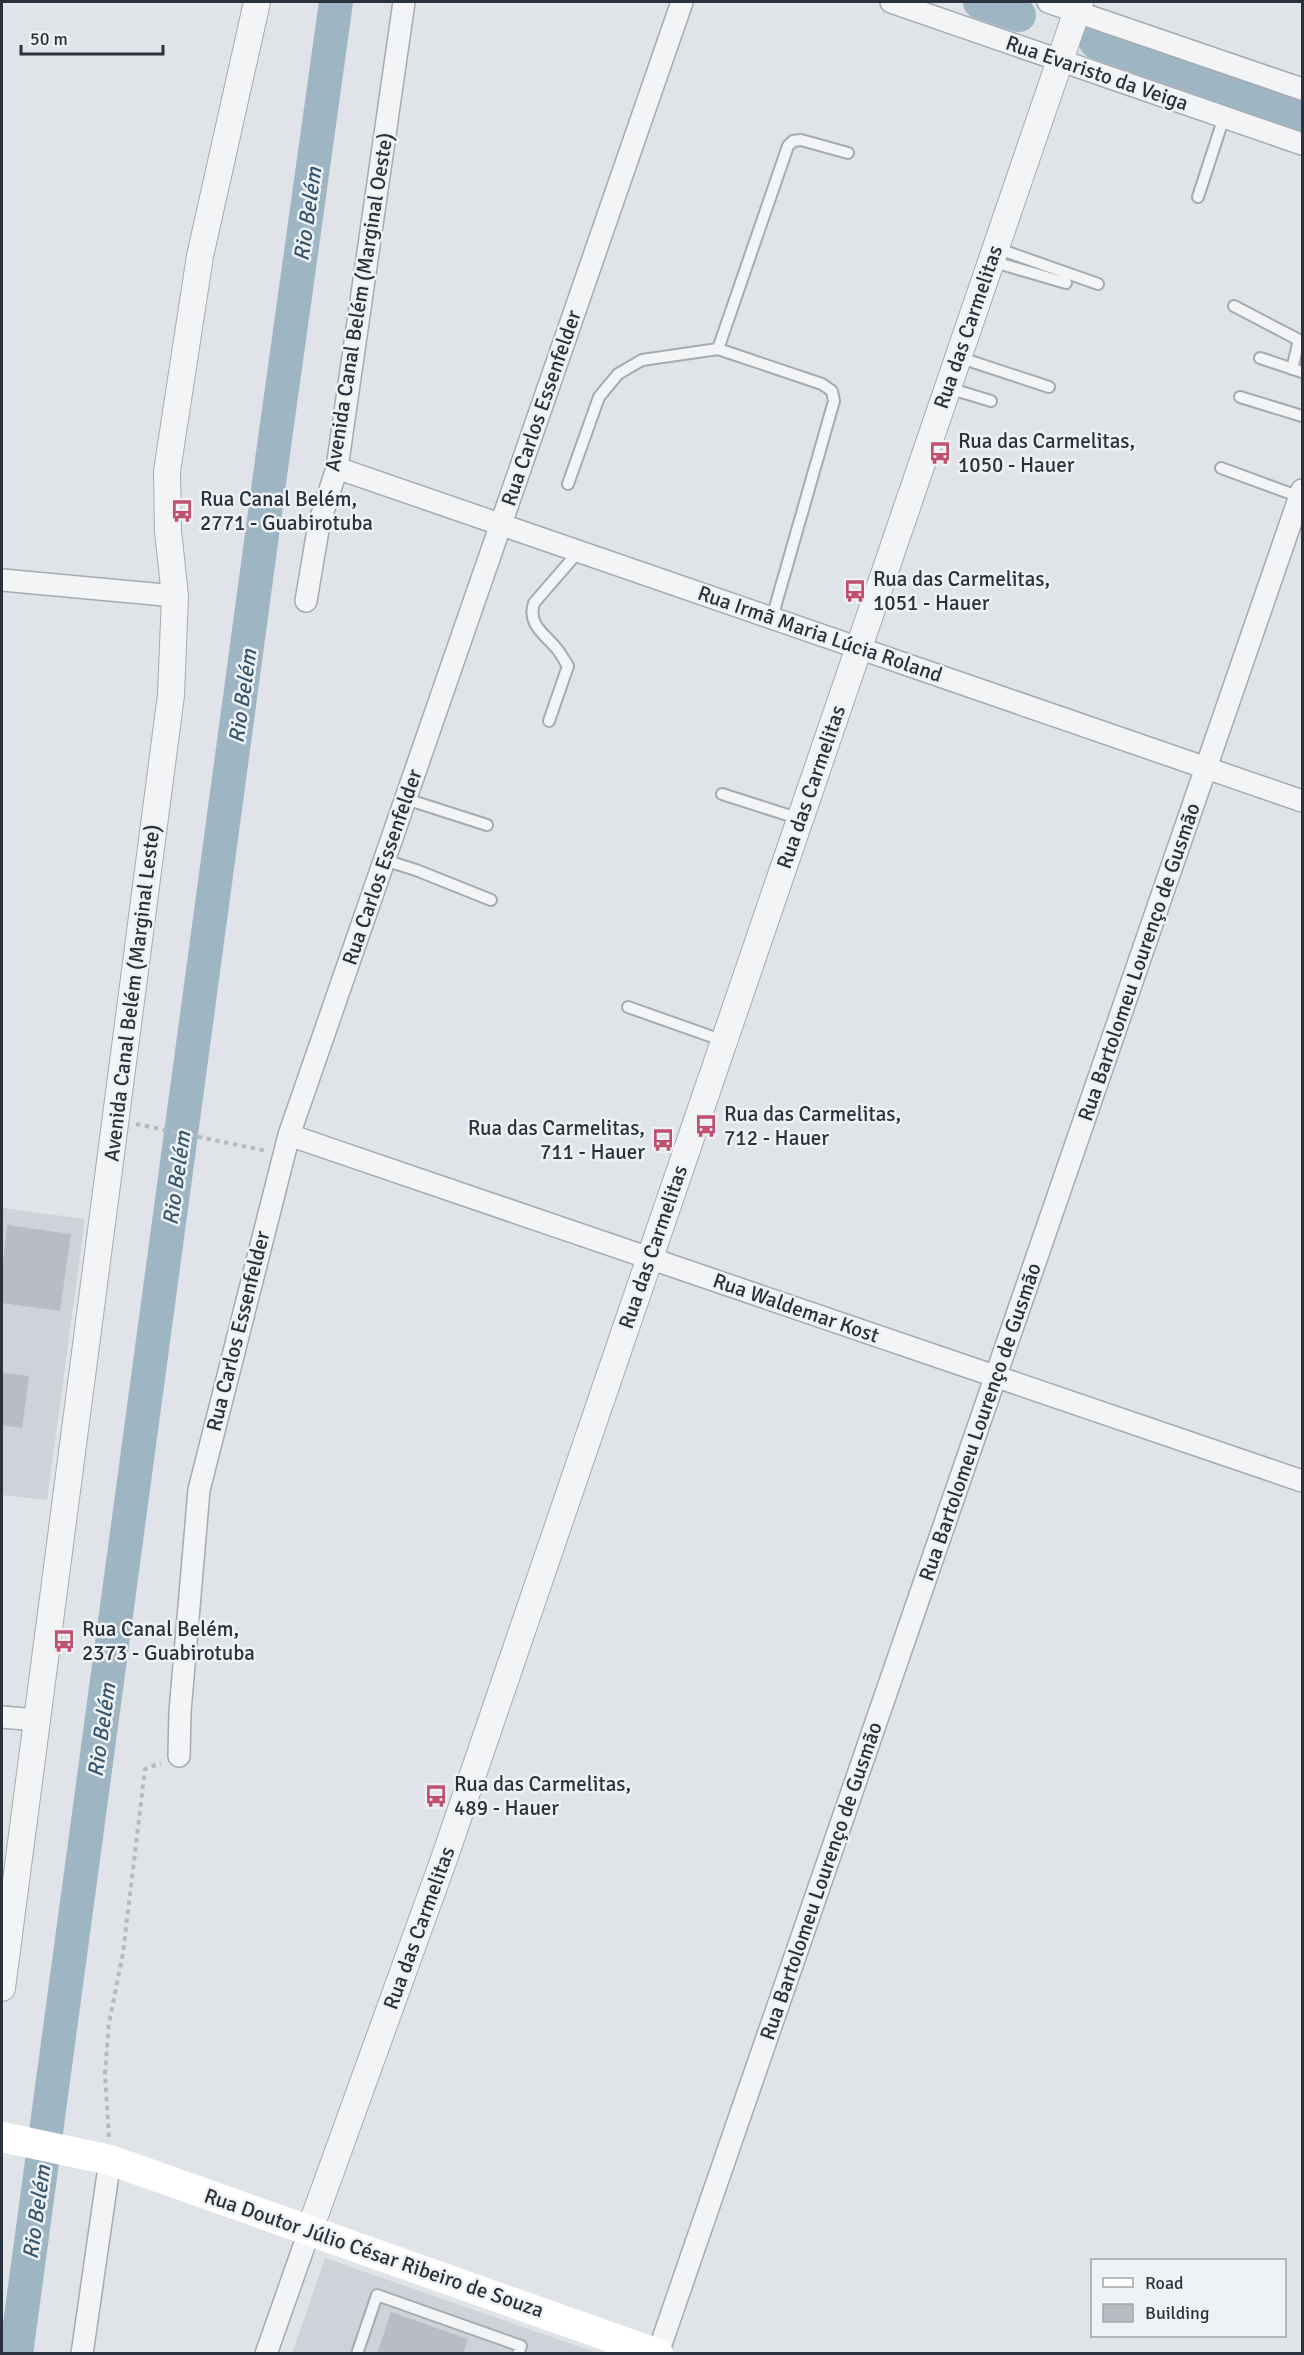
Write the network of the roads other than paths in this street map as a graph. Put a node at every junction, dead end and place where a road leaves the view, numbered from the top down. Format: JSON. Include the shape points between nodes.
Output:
{"nodes":[{"id":1,"x":257,"y":2,"type":"edge"},
{"id":2,"x":404,"y":2,"type":"edge"},
{"id":3,"x":682,"y":2,"type":"edge"},
{"id":4,"x":891,"y":2,"type":"edge"},
{"id":5,"x":1048,"y":2,"type":"edge"},
{"id":6,"x":1078,"y":6,"type":"edge"},
{"id":7,"x":1060,"y":60,"type":"junction"},
{"id":8,"x":1302,"y":89,"type":"edge"},
{"id":9,"x":1224,"y":117,"type":"junction"},
{"id":10,"x":1302,"y":144,"type":"edge"},
{"id":11,"x":848,"y":153,"type":"dead end"},
{"id":12,"x":1198,"y":197,"type":"dead end"},
{"id":13,"x":993,"y":254,"type":"junction"},
{"id":14,"x":1066,"y":283,"type":"dead end"},
{"id":15,"x":1098,"y":284,"type":"dead end"},
{"id":16,"x":1234,"y":306,"type":"dead end"},
{"id":17,"x":718,"y":349,"type":"junction"},
{"id":18,"x":958,"y":357,"type":"junction"},
{"id":19,"x":1260,"y":358,"type":"dead end"},
{"id":20,"x":1297,"y":370,"type":"edge"},
{"id":21,"x":1049,"y":387,"type":"dead end"},
{"id":22,"x":947,"y":388,"type":"junction"},
{"id":23,"x":1240,"y":397,"type":"dead end"},
{"id":24,"x":991,"y":401,"type":"dead end"},
{"id":25,"x":1302,"y":416,"type":"edge"},
{"id":26,"x":337,"y":468,"type":"junction"},
{"id":27,"x":1221,"y":468,"type":"dead end"},
{"id":28,"x":568,"y":484,"type":"dead end"},
{"id":29,"x":1301,"y":494,"type":"edge"},
{"id":30,"x":501,"y":524,"type":"junction"},
{"id":31,"x":579,"y":551,"type":"junction"},
{"id":32,"x":2,"y":580,"type":"edge"},
{"id":33,"x":175,"y":596,"type":"junction"},
{"id":34,"x":306,"y":601,"type":"dead end"},
{"id":35,"x":772,"y":618,"type":"junction"},
{"id":36,"x":859,"y":648,"type":"junction"},
{"id":37,"x":549,"y":721,"type":"dead end"},
{"id":38,"x":1206,"y":768,"type":"junction"},
{"id":39,"x":722,"y":794,"type":"dead end"},
{"id":40,"x":406,"y":799,"type":"junction"},
{"id":41,"x":1302,"y":801,"type":"edge"},
{"id":42,"x":800,"y":819,"type":"junction"},
{"id":43,"x":487,"y":825,"type":"dead end"},
{"id":44,"x":384,"y":860,"type":"junction"},
{"id":45,"x":491,"y":900,"type":"dead end"},
{"id":46,"x":628,"y":1007,"type":"dead end"},
{"id":47,"x":724,"y":1041,"type":"junction"},
{"id":48,"x":286,"y":1145,"type":"junction"},
{"id":49,"x":650,"y":1258,"type":"junction"},
{"id":50,"x":996,"y":1377,"type":"junction"},
{"id":51,"x":1302,"y":1481,"type":"edge"},
{"id":52,"x":2,"y":1717,"type":"edge"},
{"id":53,"x":37,"y":1720,"type":"junction"},
{"id":54,"x":179,"y":1756,"type":"road end"},
{"id":55,"x":2,"y":1988,"type":"edge"},
{"id":56,"x":3,"y":2137,"type":"edge"},
{"id":57,"x":100,"y":2158,"type":"junction"},
{"id":58,"x":310,"y":2229,"type":"junction"},
{"id":59,"x":658,"y":2353,"type":"edge"},
{"id":60,"x":82,"y":2354,"type":"edge"},
{"id":61,"x":266,"y":2354,"type":"edge"},
{"id":62,"x":357,"y":2354,"type":"edge"},
{"id":63,"x":518,"y":2354,"type":"edge"}],
"edges":[{"from":1,"to":33,"type":"street","name":"Avenida Canal Belém (Marginal Leste)","via":[[200,256],[167,471]]},
{"from":2,"to":26,"type":"street","name":"Avenida Canal Belém (Marginal Oeste)"},
{"from":3,"to":30,"type":"street","name":"Rua Carlos Essenfelder"},
{"from":4,"to":7,"type":"street","name":"Rua Evaristo da Veiga"},
{"from":5,"to":6,"type":"street"},
{"from":6,"to":7,"type":"street","name":"Rua das Carmelitas"},
{"from":6,"to":8,"type":"street"},
{"from":7,"to":9,"type":"street","name":"Rua Evaristo da Veiga"},
{"from":7,"to":13,"type":"street","name":"Rua das Carmelitas"},
{"from":9,"to":10,"type":"street","name":"Rua Evaristo da Veiga"},
{"from":9,"to":12,"type":"lane"},
{"from":11,"to":17,"type":"lane","via":[[801,140],[788,146]]},
{"from":13,"to":14,"type":"lane"},
{"from":13,"to":15,"type":"lane"},
{"from":13,"to":18,"type":"street","name":"Rua das Carmelitas"},
{"from":16,"to":20,"type":"lane","via":[[1299,340]]},
{"from":17,"to":28,"type":"lane","via":[[642,360],[618,374],[599,397]]},
{"from":17,"to":35,"type":"lane","via":[[822,384],[832,392],[834,401]]},
{"from":18,"to":21,"type":"lane"},
{"from":18,"to":22,"type":"street","name":"Rua das Carmelitas"},
{"from":19,"to":20,"type":"lane"},
{"from":22,"to":24,"type":"lane"},
{"from":22,"to":36,"type":"street","name":"Rua das Carmelitas"},
{"from":23,"to":25,"type":"lane"},
{"from":26,"to":30,"type":"street","name":"Rua Irmã Maria Lúcia Roland"},
{"from":26,"to":34,"type":"street","name":"Avenida Canal Belém (Marginal Oeste)","via":[[319,524]]},
{"from":27,"to":29,"type":"lane"},
{"from":29,"to":38,"type":"street","name":"Rua Bartolomeu Lourenço de Gusmão"},
{"from":30,"to":31,"type":"street","name":"Rua Irmã Maria Lúcia Roland"},
{"from":30,"to":40,"type":"street","name":"Rua Carlos Essenfelder"},
{"from":31,"to":35,"type":"street","name":"Rua Irmã Maria Lúcia Roland"},
{"from":31,"to":37,"type":"lane","via":[[532,609],[532,620],[568,666]]},
{"from":32,"to":33,"type":"street"},
{"from":33,"to":53,"type":"street","name":"Avenida Canal Belém (Marginal Leste)","via":[[171,695]]},
{"from":35,"to":36,"type":"street","name":"Rua Irmã Maria Lúcia Roland"},
{"from":36,"to":38,"type":"street","name":"Rua Irmã Maria Lúcia Roland"},
{"from":36,"to":42,"type":"street","name":"Rua das Carmelitas"},
{"from":38,"to":41,"type":"street","name":"Rua Irmã Maria Lúcia Roland"},
{"from":38,"to":50,"type":"street","name":"Rua Bartolomeu Lourenço de Gusmão"},
{"from":39,"to":42,"type":"lane"},
{"from":40,"to":43,"type":"lane"},
{"from":40,"to":44,"type":"street","name":"Rua Carlos Essenfelder"},
{"from":42,"to":47,"type":"street","name":"Rua das Carmelitas"},
{"from":44,"to":45,"type":"lane"},
{"from":44,"to":48,"type":"street","name":"Rua Carlos Essenfelder"},
{"from":46,"to":47,"type":"lane"},
{"from":47,"to":49,"type":"street","name":"Rua das Carmelitas"},
{"from":48,"to":49,"type":"street","name":"Rua Waldemar Kost"},
{"from":48,"to":54,"type":"street","name":"Rua Carlos Essenfelder","via":[[199,1490]]},
{"from":49,"to":50,"type":"street","name":"Rua Waldemar Kost"},
{"from":49,"to":58,"type":"street","name":"Rua das Carmelitas","via":[[444,1858]]},
{"from":50,"to":51,"type":"street","name":"Rua Waldemar Kost"},
{"from":50,"to":59,"type":"street","name":"Rua Bartolomeu Lourenço de Gusmão"},
{"from":52,"to":53,"type":"street"},
{"from":53,"to":55,"type":"street","name":"Avenida Canal Belém (Marginal Leste)"},
{"from":56,"to":57,"type":"main road","name":"Rua Doutor Júlio César Ribeiro de Souza"},
{"from":57,"to":58,"type":"main road","name":"Rua Doutor Júlio César Ribeiro de Souza"},
{"from":57,"to":60,"type":"street"},
{"from":58,"to":59,"type":"main road","name":"Rua Doutor Júlio César Ribeiro de Souza"},
{"from":58,"to":61,"type":"street","name":"Rua das Carmelitas"},
{"from":62,"to":63,"type":"lane","via":[[376,2295],[521,2346]]}]}
